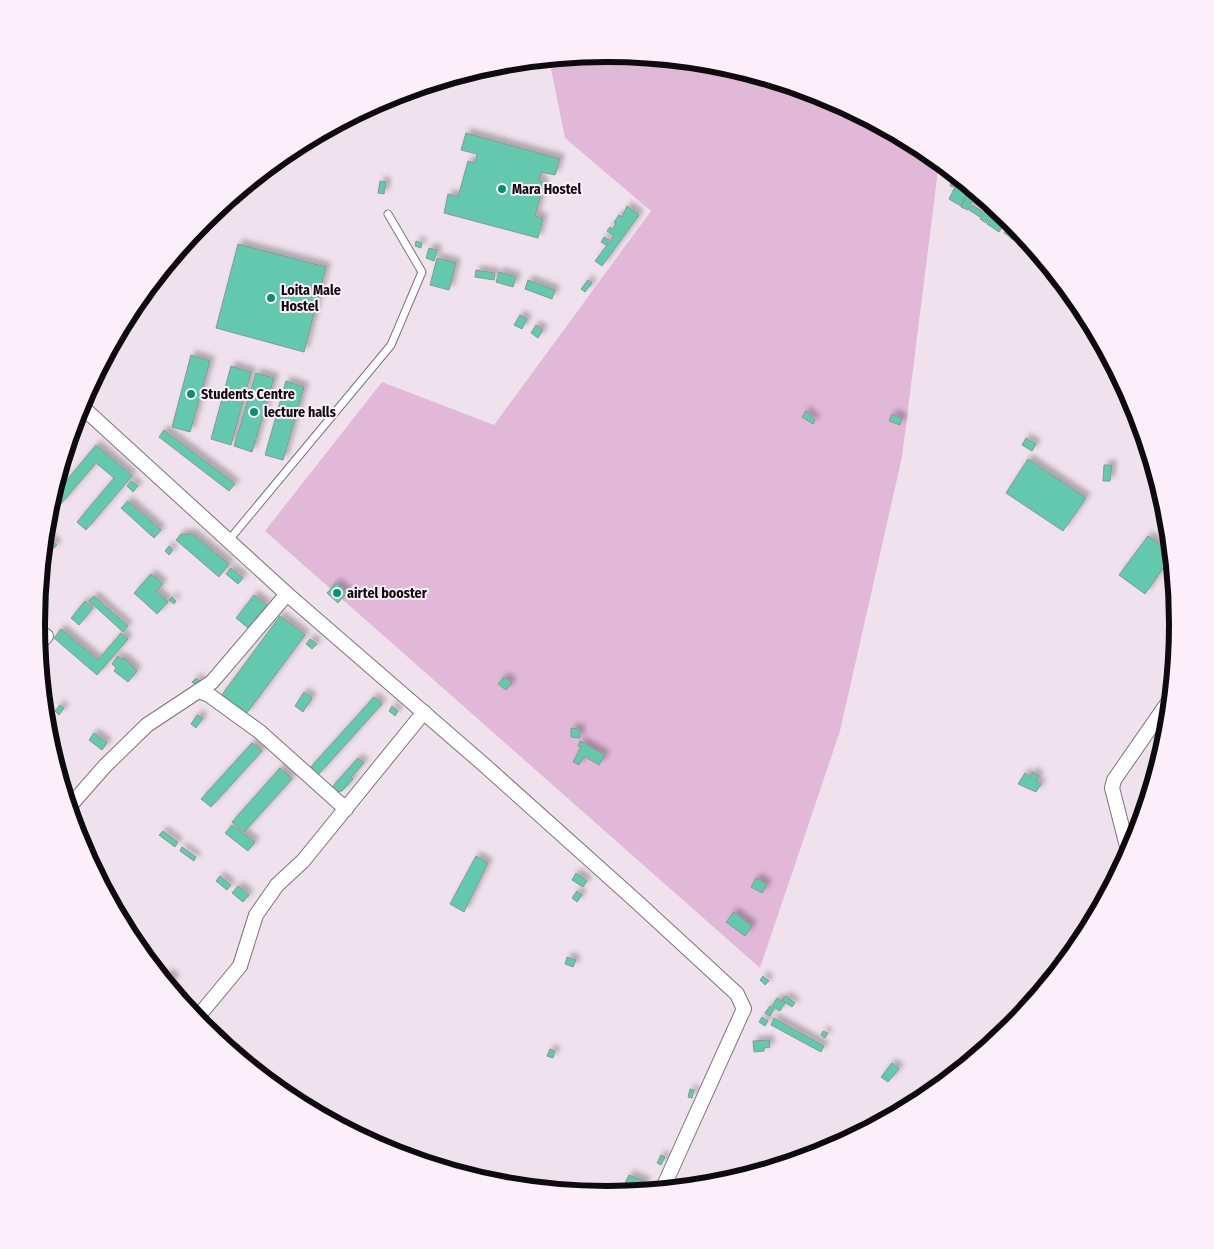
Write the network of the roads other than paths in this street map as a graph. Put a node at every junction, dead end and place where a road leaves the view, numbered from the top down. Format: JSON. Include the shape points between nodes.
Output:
{"nodes":[{"id":1,"x":388,"y":214,"type":"dead end"},
{"id":2,"x":87,"y":411,"type":"edge"},
{"id":3,"x":229,"y":540,"type":"junction"},
{"id":4,"x":287,"y":594,"type":"junction"},
{"id":5,"x":199,"y":691,"type":"junction"},
{"id":6,"x":1162,"y":710,"type":"edge"},
{"id":7,"x":424,"y":712,"type":"junction"},
{"id":8,"x":74,"y":801,"type":"edge"},
{"id":9,"x":346,"y":809,"type":"junction"},
{"id":10,"x":1125,"y":842,"type":"edge"},
{"id":11,"x":201,"y":1013,"type":"edge"},
{"id":12,"x":665,"y":1183,"type":"edge"}],
"edges":[{"from":1,"to":3,"type":"lane","via":[[422,272],[391,346]]},
{"from":2,"to":3,"type":"street"},
{"from":3,"to":4,"type":"street"},
{"from":4,"to":5,"type":"street","via":[[212,682]]},
{"from":4,"to":7,"type":"street"},
{"from":5,"to":8,"type":"street","via":[[147,725]]},
{"from":5,"to":9,"type":"street","via":[[260,732]]},
{"from":6,"to":10,"type":"street","via":[[1114,780],[1112,788]]},
{"from":7,"to":9,"type":"street"},
{"from":7,"to":12,"type":"street","via":[[737,994],[744,1009]]},
{"from":9,"to":11,"type":"street","via":[[303,861],[277,885],[256,914],[240,966]]}]}
